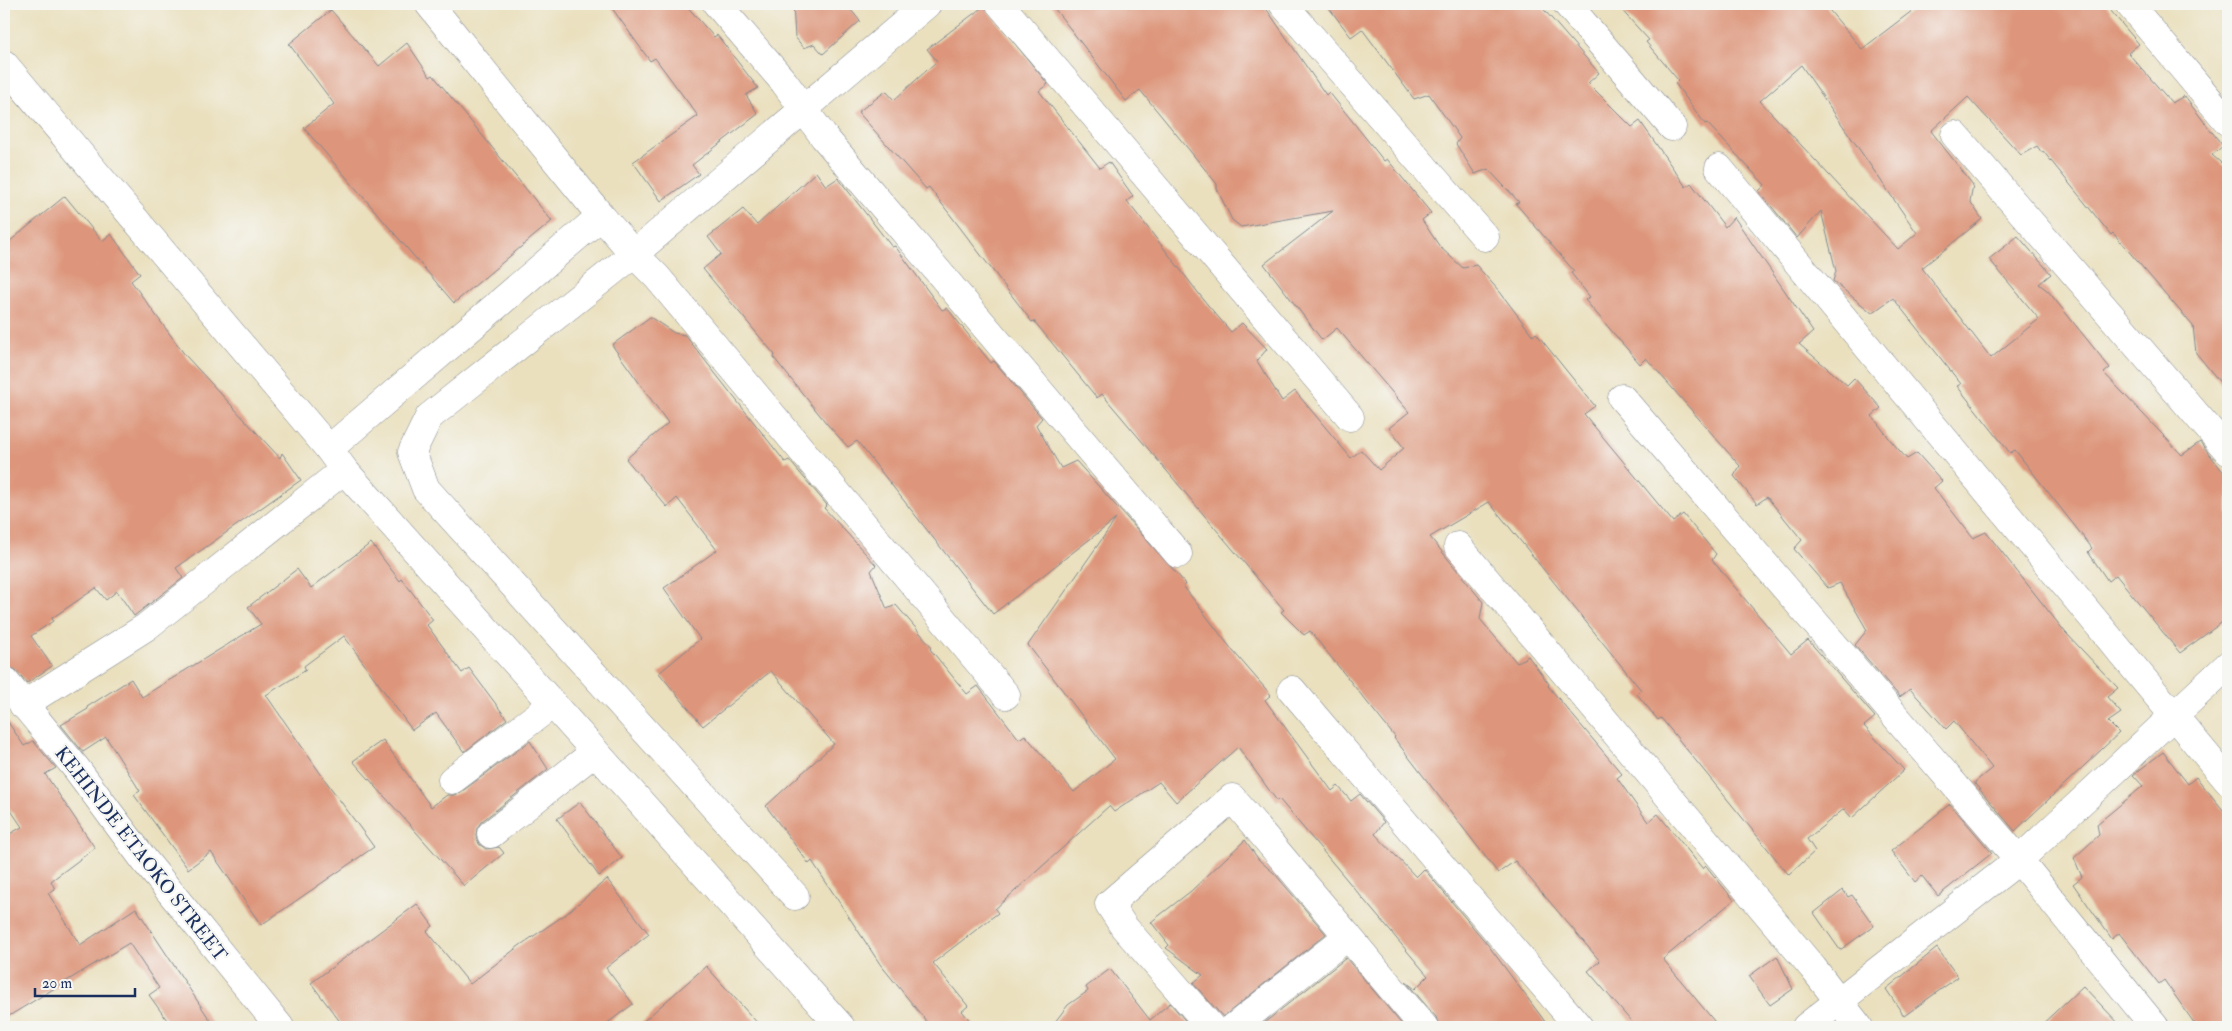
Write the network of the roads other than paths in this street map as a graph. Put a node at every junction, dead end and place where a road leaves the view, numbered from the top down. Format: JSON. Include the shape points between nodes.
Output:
{"nodes":[{"id":1,"x":429,"y":4,"type":"edge"},
{"id":2,"x":717,"y":4,"type":"edge"},
{"id":3,"x":927,"y":4,"type":"edge"},
{"id":4,"x":1000,"y":4,"type":"edge"},
{"id":5,"x":1283,"y":4,"type":"edge"},
{"id":6,"x":1567,"y":4,"type":"edge"},
{"id":7,"x":2129,"y":4,"type":"edge"},
{"id":8,"x":4,"y":64,"type":"edge"},
{"id":9,"x":804,"y":108,"type":"junction"},
{"id":10,"x":2228,"y":122,"type":"edge"},
{"id":11,"x":1672,"y":127,"type":"dead end"},
{"id":12,"x":1956,"y":135,"type":"dead end"},
{"id":13,"x":1719,"y":168,"type":"dead end"},
{"id":14,"x":601,"y":216,"type":"junction"},
{"id":15,"x":1485,"y":238,"type":"dead end"},
{"id":16,"x":634,"y":254,"type":"junction"},
{"id":17,"x":1622,"y":398,"type":"dead end"},
{"id":18,"x":1350,"y":417,"type":"dead end"},
{"id":19,"x":2228,"y":451,"type":"edge"},
{"id":20,"x":336,"y":460,"type":"junction"},
{"id":21,"x":1458,"y":546,"type":"dead end"},
{"id":22,"x":1178,"y":554,"type":"dead end"},
{"id":23,"x":2228,"y":665,"type":"edge"},
{"id":24,"x":4,"y":680,"type":"edge"},
{"id":25,"x":1292,"y":690,"type":"dead end"},
{"id":26,"x":1006,"y":695,"type":"dead end"},
{"id":27,"x":553,"y":704,"type":"junction"},
{"id":28,"x":23,"y":706,"type":"junction"},
{"id":29,"x":2173,"y":716,"type":"junction"},
{"id":30,"x":596,"y":752,"type":"junction"},
{"id":31,"x":452,"y":780,"type":"dead end"},
{"id":32,"x":2228,"y":781,"type":"edge"},
{"id":33,"x":491,"y":834,"type":"dead end"},
{"id":34,"x":2018,"y":860,"type":"junction"},
{"id":35,"x":795,"y":896,"type":"dead end"},
{"id":36,"x":1348,"y":936,"type":"junction"},
{"id":37,"x":1840,"y":1002,"type":"junction"},
{"id":38,"x":280,"y":1027,"type":"edge"},
{"id":39,"x":841,"y":1027,"type":"edge"},
{"id":40,"x":1210,"y":1027,"type":"edge"},
{"id":41,"x":1234,"y":1027,"type":"edge"},
{"id":42,"x":1424,"y":1027,"type":"edge"},
{"id":43,"x":1579,"y":1027,"type":"edge"},
{"id":44,"x":1806,"y":1027,"type":"edge"},
{"id":45,"x":1859,"y":1027,"type":"edge"},
{"id":46,"x":2155,"y":1027,"type":"edge"}],
"edges":[{"from":1,"to":14,"type":"street"},
{"from":2,"to":9,"type":"street"},
{"from":3,"to":9,"type":"street"},
{"from":4,"to":18,"type":"street"},
{"from":5,"to":15,"type":"street"},
{"from":6,"to":11,"type":"street"},
{"from":7,"to":10,"type":"street"},
{"from":8,"to":20,"type":"street"},
{"from":9,"to":16,"type":"street"},
{"from":9,"to":22,"type":"street","via":[[824,137]]},
{"from":12,"to":19,"type":"street"},
{"from":13,"to":29,"type":"street"},
{"from":14,"to":16,"type":"street"},
{"from":14,"to":20,"type":"street"},
{"from":16,"to":26,"type":"street","via":[[657,277]]},
{"from":16,"to":35,"type":"street","via":[[429,417],[412,452],[426,489]]},
{"from":17,"to":34,"type":"street"},
{"from":20,"to":27,"type":"street"},
{"from":20,"to":28,"type":"street","via":[[146,627]]},
{"from":21,"to":37,"type":"street"},
{"from":23,"to":29,"type":"street"},
{"from":24,"to":28,"type":"street","name":"KEHINDE ETAOKO STREET"},
{"from":25,"to":43,"type":"street"},
{"from":27,"to":30,"type":"street"},
{"from":27,"to":31,"type":"street"},
{"from":28,"to":38,"type":"street","name":"KEHINDE ETAOKO STREET","via":[[76,768],[146,861]]},
{"from":29,"to":32,"type":"street"},
{"from":29,"to":34,"type":"street"},
{"from":30,"to":33,"type":"street"},
{"from":30,"to":39,"type":"street"},
{"from":34,"to":37,"type":"street"},
{"from":34,"to":46,"type":"street"},
{"from":36,"to":40,"type":"street","via":[[1232,798],[1108,904]]},
{"from":36,"to":41,"type":"street"},
{"from":36,"to":42,"type":"street"},
{"from":37,"to":44,"type":"street"},
{"from":37,"to":45,"type":"street"}]}
